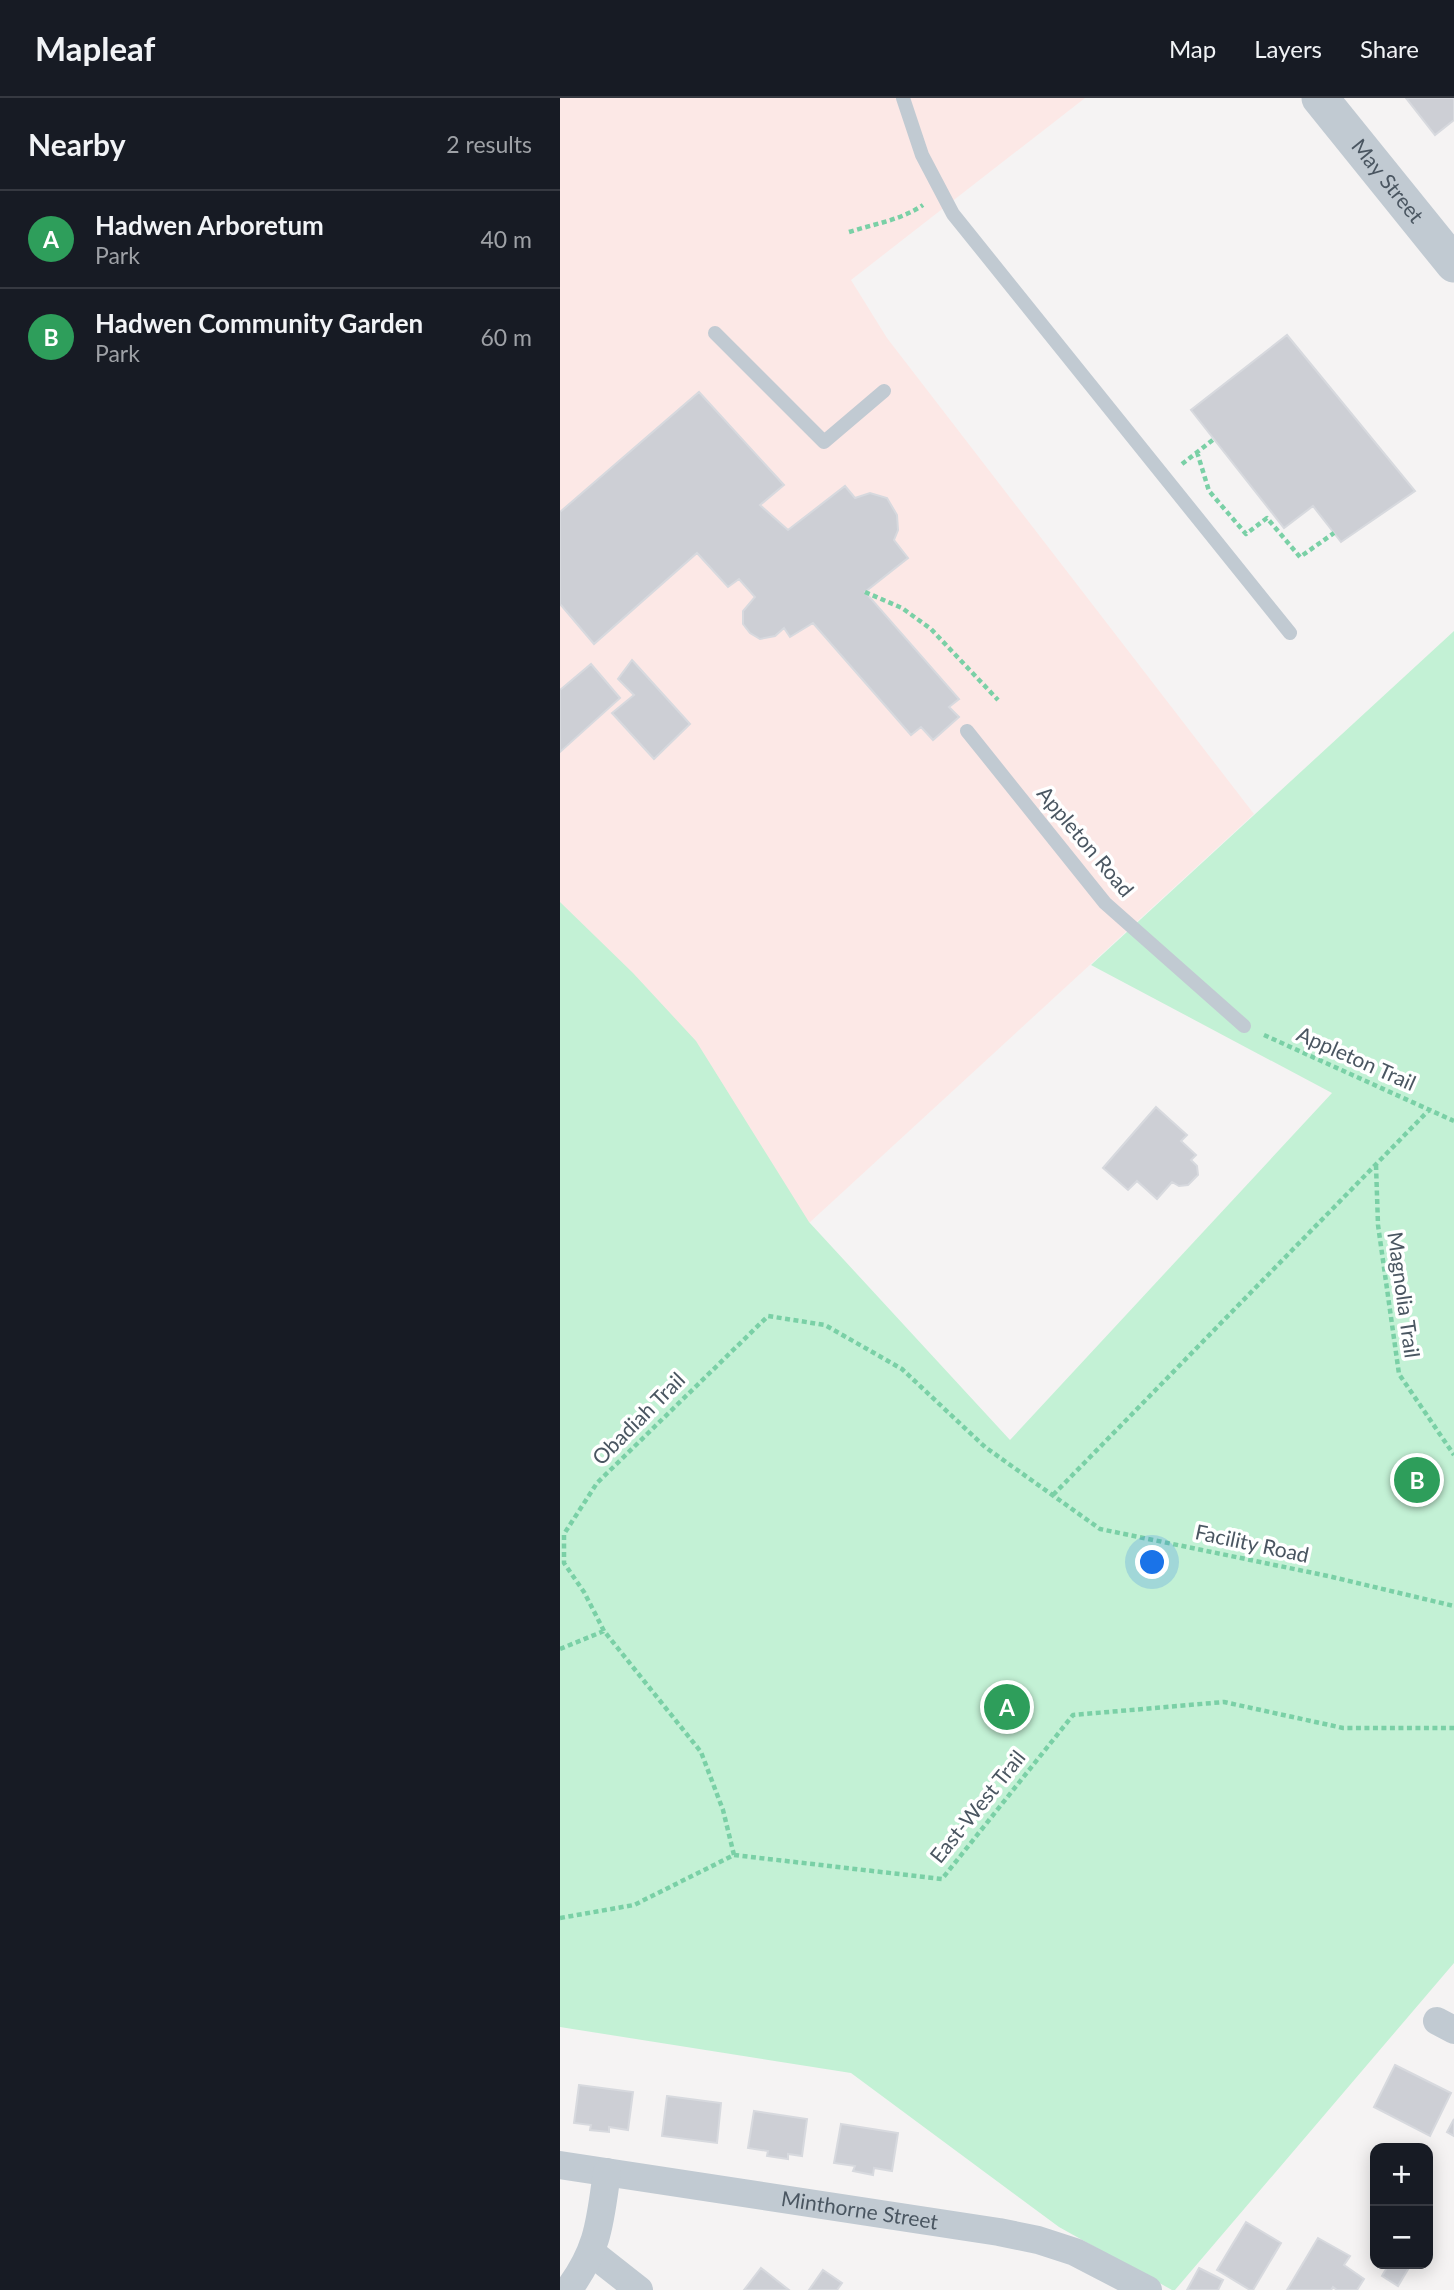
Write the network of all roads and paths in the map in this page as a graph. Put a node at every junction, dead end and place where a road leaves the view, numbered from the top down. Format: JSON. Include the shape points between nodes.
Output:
{"nodes":[{"id":1,"x":903,"y":98,"type":"edge"},
{"id":2,"x":1320,"y":98,"type":"edge"},
{"id":3,"x":941,"y":192,"type":"junction"},
{"id":4,"x":849,"y":232,"type":"dead end"},
{"id":5,"x":1454,"y":264,"type":"edge"},
{"id":6,"x":715,"y":333,"type":"dead end"},
{"id":7,"x":884,"y":391,"type":"dead end"},
{"id":8,"x":1214,"y":439,"type":"dead end"},
{"id":9,"x":1197,"y":452,"type":"junction"},
{"id":10,"x":1166,"y":479,"type":"junction"},
{"id":11,"x":1334,"y":533,"type":"dead end"},
{"id":12,"x":865,"y":592,"type":"dead end"},
{"id":13,"x":1290,"y":633,"type":"dead end"},
{"id":14,"x":998,"y":700,"type":"dead end"},
{"id":15,"x":967,"y":731,"type":"dead end"},
{"id":16,"x":1244,"y":1026,"type":"joint"},
{"id":17,"x":1430,"y":1110,"type":"junction"},
{"id":18,"x":1454,"y":1121,"type":"edge"},
{"id":19,"x":1376,"y":1164,"type":"junction"},
{"id":20,"x":1454,"y":1455,"type":"edge"},
{"id":21,"x":1053,"y":1495,"type":"junction"},
{"id":22,"x":1454,"y":1606,"type":"edge"},
{"id":23,"x":604,"y":1630,"type":"junction"},
{"id":24,"x":560,"y":1649,"type":"edge"},
{"id":25,"x":1454,"y":1728,"type":"edge"},
{"id":26,"x":734,"y":1855,"type":"junction"},
{"id":27,"x":560,"y":1918,"type":"edge"},
{"id":28,"x":560,"y":2165,"type":"edge"},
{"id":29,"x":607,"y":2172,"type":"junction"},
{"id":30,"x":592,"y":2252,"type":"junction"},
{"id":31,"x":568,"y":2290,"type":"edge"},
{"id":32,"x":639,"y":2290,"type":"edge"},
{"id":33,"x":1148,"y":2290,"type":"edge"}],
"edges":[{"from":1,"to":3,"type":"lane","via":[[922,155]]},
{"from":2,"to":5,"type":"street","name":"May Street"},
{"from":3,"to":4,"type":"path","via":[[911,213]]},
{"from":3,"to":10,"type":"lane","via":[[953,214]]},
{"from":6,"to":7,"type":"lane","via":[[824,442]]},
{"from":8,"to":9,"type":"path"},
{"from":9,"to":10,"type":"path"},
{"from":9,"to":11,"type":"path","via":[[1209,491],[1246,534],[1267,518],[1300,557]]},
{"from":10,"to":13,"type":"lane"},
{"from":12,"to":14,"type":"path","via":[[902,608],[932,629]]},
{"from":15,"to":16,"type":"lane","name":"Appleton Road","via":[[1105,903]]},
{"from":16,"to":17,"type":"path","name":"Appleton Trail"},
{"from":17,"to":18,"type":"path","name":"Appleton Trail"},
{"from":17,"to":19,"type":"path"},
{"from":19,"to":20,"type":"path","name":"Magnolia Trail","via":[[1378,1225],[1399,1374]]},
{"from":19,"to":21,"type":"path"},
{"from":21,"to":22,"type":"path","name":"Facility Road","via":[[1100,1529]]},
{"from":21,"to":23,"type":"path","name":"Obadiah Trail","via":[[985,1447],[902,1369],[825,1325],[768,1316],[597,1483],[564,1534],[564,1563]]},
{"from":23,"to":24,"type":"path"},
{"from":23,"to":26,"type":"path","name":"Obadiah Trail","via":[[701,1752]]},
{"from":25,"to":26,"type":"path","name":"East-West Trail","via":[[1343,1728],[1224,1702],[1073,1715],[942,1879]]},
{"from":26,"to":27,"type":"path","via":[[634,1905]]},
{"from":28,"to":29,"type":"street","name":"Minthorne Street"},
{"from":29,"to":30,"type":"street"},
{"from":29,"to":33,"type":"street","name":"Minthorne Street","via":[[1012,2234],[1074,2252]]},
{"from":30,"to":31,"type":"street"},
{"from":30,"to":32,"type":"street"}]}
